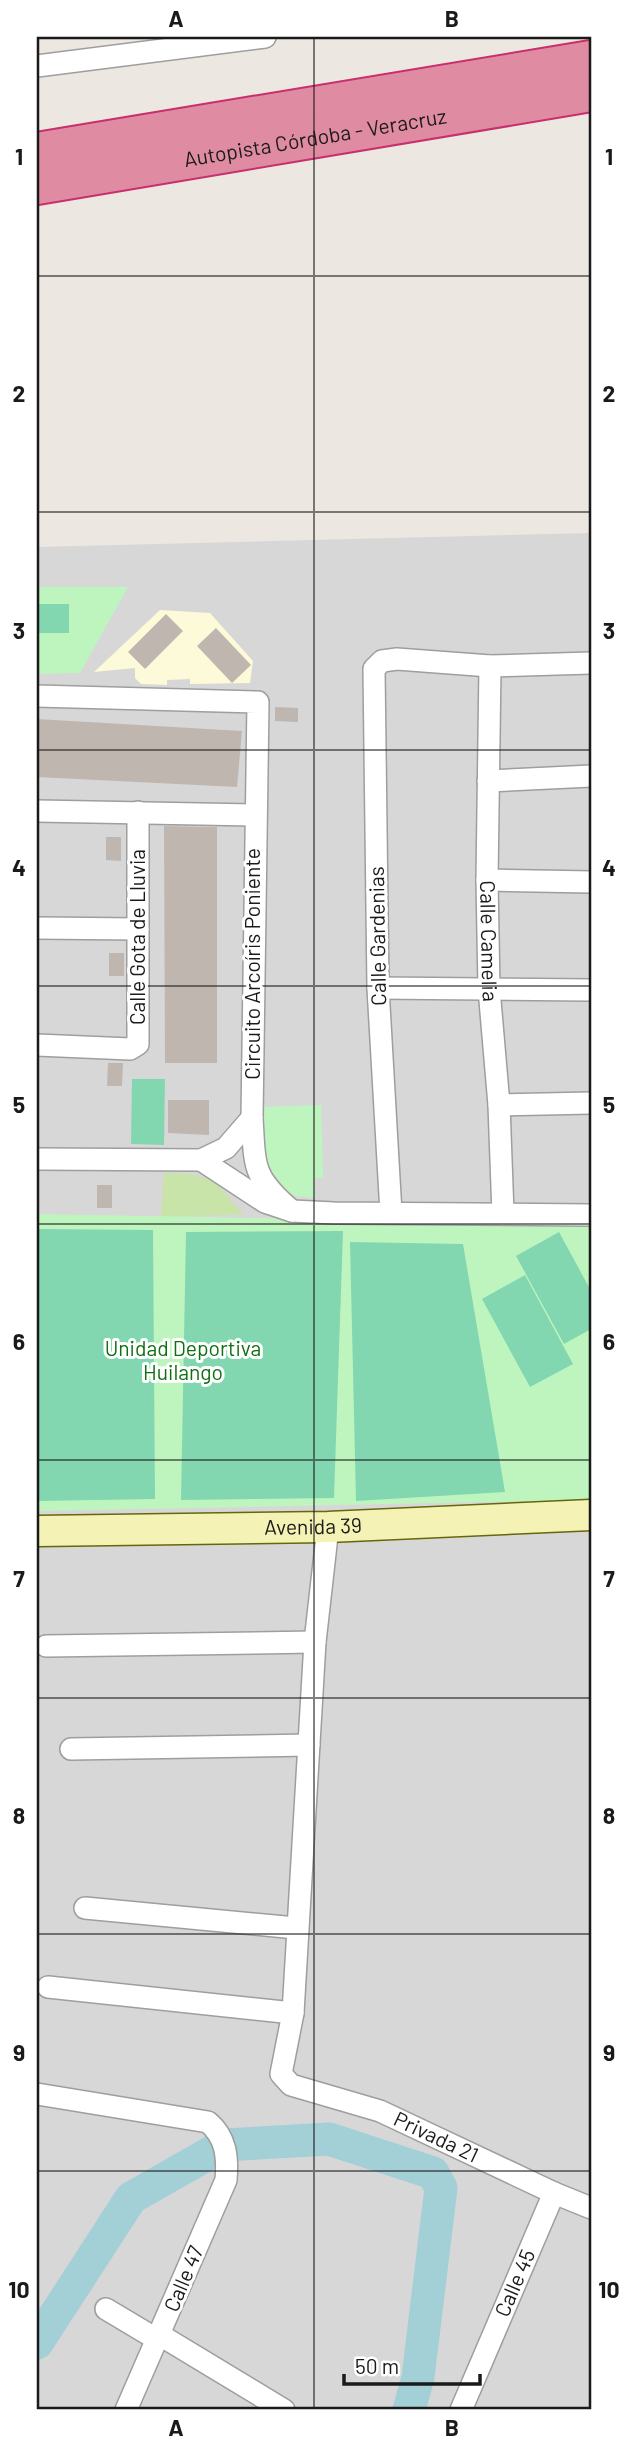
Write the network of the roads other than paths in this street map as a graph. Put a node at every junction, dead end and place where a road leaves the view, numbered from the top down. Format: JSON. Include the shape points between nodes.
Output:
{"nodes":[{"id":1,"x":265,"y":37,"type":"edge"},
{"id":2,"x":591,"y":60,"type":"edge"},
{"id":3,"x":37,"y":66,"type":"edge"},
{"id":4,"x":591,"y":92,"type":"edge"},
{"id":5,"x":37,"y":152,"type":"edge"},
{"id":6,"x":37,"y":185,"type":"edge"},
{"id":7,"x":591,"y":663,"type":"edge"},
{"id":8,"x":491,"y":666,"type":"junction"},
{"id":9,"x":37,"y":696,"type":"edge"},
{"id":10,"x":591,"y":776,"type":"edge"},
{"id":11,"x":488,"y":781,"type":"junction"},
{"id":12,"x":37,"y":811,"type":"edge"},
{"id":13,"x":138,"y":812,"type":"junction"},
{"id":14,"x":254,"y":815,"type":"junction"},
{"id":15,"x":486,"y":880,"type":"junction"},
{"id":16,"x":591,"y":881,"type":"edge"},
{"id":17,"x":37,"y":928,"type":"edge"},
{"id":18,"x":138,"y":929,"type":"junction"},
{"id":19,"x":379,"y":988,"type":"junction"},
{"id":20,"x":489,"y":989,"type":"junction"},
{"id":21,"x":591,"y":990,"type":"edge"},
{"id":22,"x":37,"y":1045,"type":"edge"},
{"id":23,"x":591,"y":1104,"type":"edge"},
{"id":24,"x":499,"y":1105,"type":"junction"},
{"id":25,"x":252,"y":1118,"type":"junction"},
{"id":26,"x":37,"y":1159,"type":"edge"},
{"id":27,"x":201,"y":1160,"type":"junction"},
{"id":28,"x":292,"y":1210,"type":"junction"},
{"id":29,"x":391,"y":1213,"type":"junction"},
{"id":30,"x":503,"y":1214,"type":"junction"},
{"id":31,"x":591,"y":1215,"type":"edge"},
{"id":32,"x":591,"y":1515,"type":"edge"},
{"id":33,"x":328,"y":1527,"type":"junction"},
{"id":34,"x":37,"y":1531,"type":"edge"},
{"id":35,"x":315,"y":1642,"type":"junction"},
{"id":36,"x":46,"y":1646,"type":"dead end"},
{"id":37,"x":309,"y":1745,"type":"junction"},
{"id":38,"x":71,"y":1749,"type":"dead end"},
{"id":39,"x":85,"y":1908,"type":"dead end"},
{"id":40,"x":296,"y":1928,"type":"junction"},
{"id":41,"x":48,"y":1987,"type":"dead end"},
{"id":42,"x":293,"y":2013,"type":"junction"},
{"id":43,"x":37,"y":2094,"type":"edge"},
{"id":44,"x":554,"y":2193,"type":"junction"},
{"id":45,"x":591,"y":2208,"type":"edge"},
{"id":46,"x":106,"y":2309,"type":"dead end"},
{"id":47,"x":159,"y":2337,"type":"junction"},
{"id":48,"x":126,"y":2410,"type":"edge"},
{"id":49,"x":284,"y":2410,"type":"edge"},
{"id":50,"x":461,"y":2410,"type":"edge"}],
"edges":[{"from":1,"to":3,"type":"street"},
{"from":2,"to":5,"type":"highway","name":"Autopista Córdoba - Veracruz"},
{"from":4,"to":6,"type":"highway","name":"Autopista Córdoba - Veracruz"},
{"from":7,"to":8,"type":"street"},
{"from":8,"to":11,"type":"street","name":"Calle Camelia"},
{"from":8,"to":19,"type":"street","name":"Calle Gardenias","via":[[397,659],[382,661],[374,670]]},
{"from":9,"to":14,"type":"street","name":"Circuito Arcoíris Poniente","via":[[258,702]]},
{"from":10,"to":11,"type":"street"},
{"from":11,"to":15,"type":"street","name":"Calle Camelia"},
{"from":12,"to":13,"type":"street"},
{"from":13,"to":14,"type":"street"},
{"from":13,"to":18,"type":"street","name":"Calle Gota de Lluvia"},
{"from":14,"to":25,"type":"street","name":"Circuito Arcoíris Poniente"},
{"from":15,"to":16,"type":"street"},
{"from":15,"to":20,"type":"street","name":"Calle Camelia"},
{"from":17,"to":18,"type":"street"},
{"from":18,"to":22,"type":"street","name":"Calle Gota de Lluvia","via":[[138,1044],[130,1049]]},
{"from":19,"to":20,"type":"street"},
{"from":19,"to":29,"type":"street","name":"Calle Gardenias"},
{"from":20,"to":21,"type":"street"},
{"from":20,"to":24,"type":"street","name":"Calle Camelia"},
{"from":23,"to":24,"type":"street"},
{"from":24,"to":30,"type":"street","name":"Calle Camelia"},
{"from":25,"to":27,"type":"street","via":[[226,1148]]},
{"from":25,"to":28,"type":"street","name":"Circuito Arcoíris Poniente","via":[[255,1165],[268,1190]]},
{"from":26,"to":27,"type":"street"},
{"from":27,"to":28,"type":"street","via":[[265,1202]]},
{"from":28,"to":29,"type":"street"},
{"from":29,"to":30,"type":"street"},
{"from":30,"to":31,"type":"street"},
{"from":32,"to":33,"type":"street","name":"Avenida 39"},
{"from":33,"to":34,"type":"street","name":"Avenida 39"},
{"from":33,"to":35,"type":"street"},
{"from":35,"to":36,"type":"street"},
{"from":35,"to":37,"type":"street"},
{"from":37,"to":38,"type":"street"},
{"from":37,"to":40,"type":"street"},
{"from":39,"to":40,"type":"street"},
{"from":40,"to":42,"type":"street"},
{"from":41,"to":42,"type":"street"},
{"from":42,"to":44,"type":"street","name":"Privada 21","via":[[281,2074],[291,2085],[380,2111]]},
{"from":43,"to":47,"type":"street","name":"Calle 47","via":[[208,2122],[218,2130],[227,2161],[226,2180]]},
{"from":44,"to":45,"type":"street","name":"Privada 21"},
{"from":44,"to":50,"type":"street","name":"Calle 45"},
{"from":46,"to":47,"type":"street"},
{"from":47,"to":48,"type":"street","name":"Calle 47"},
{"from":47,"to":49,"type":"street"}]}
